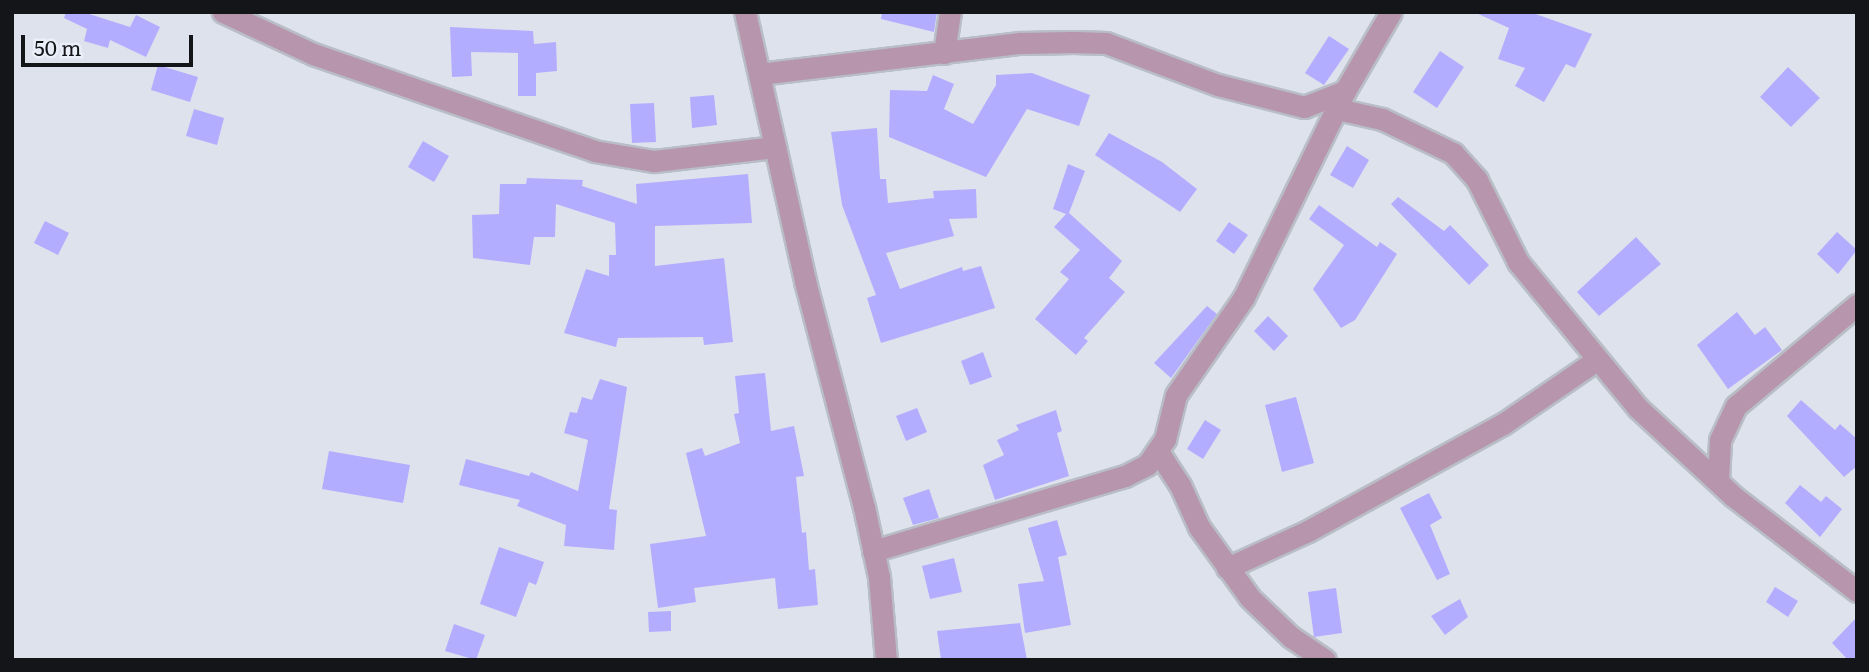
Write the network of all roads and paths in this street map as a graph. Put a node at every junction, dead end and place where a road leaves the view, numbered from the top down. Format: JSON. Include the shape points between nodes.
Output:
{"nodes":[{"id":1,"x":222,"y":12,"type":"edge"},
{"id":2,"x":745,"y":12,"type":"edge"},
{"id":3,"x":950,"y":12,"type":"edge"},
{"id":4,"x":1391,"y":12,"type":"edge"},
{"id":5,"x":944,"y":53,"type":"junction"},
{"id":6,"x":759,"y":74,"type":"junction"},
{"id":7,"x":1341,"y":100,"type":"junction"},
{"id":8,"x":1304,"y":107,"type":"junction"},
{"id":9,"x":1320,"y":144,"type":"junction"},
{"id":10,"x":775,"y":146,"type":"junction"},
{"id":11,"x":1857,"y":305,"type":"edge"},
{"id":12,"x":1595,"y":361,"type":"junction"},
{"id":13,"x":1158,"y":453,"type":"junction"},
{"id":14,"x":1718,"y":481,"type":"junction"},
{"id":15,"x":873,"y":551,"type":"junction"},
{"id":16,"x":1227,"y":568,"type":"junction"},
{"id":17,"x":1857,"y":591,"type":"edge"},
{"id":18,"x":886,"y":660,"type":"edge"},
{"id":19,"x":1325,"y":660,"type":"edge"}],
"edges":[{"from":1,"to":10,"type":"street","via":[[313,54],[594,151],[654,160]]},
{"from":2,"to":6,"type":"street"},
{"from":3,"to":5,"type":"street"},
{"from":4,"to":7,"type":"street"},
{"from":5,"to":6,"type":"street"},
{"from":5,"to":8,"type":"street","via":[[1020,43],[1106,43],[1219,85]]},
{"from":6,"to":10,"type":"street"},
{"from":7,"to":8,"type":"street"},
{"from":7,"to":9,"type":"street"},
{"from":7,"to":12,"type":"street","via":[[1453,153],[1477,180],[1518,262]]},
{"from":8,"to":9,"type":"street"},
{"from":9,"to":13,"type":"street","via":[[1244,298],[1176,395]]},
{"from":10,"to":15,"type":"street"},
{"from":11,"to":14,"type":"street","via":[[1736,406],[1720,440]]},
{"from":12,"to":14,"type":"street","via":[[1638,408]]},
{"from":12,"to":16,"type":"street","via":[[1503,424],[1308,531]]},
{"from":13,"to":15,"type":"street","via":[[1125,476]]},
{"from":13,"to":16,"type":"street"},
{"from":14,"to":17,"type":"street"},
{"from":15,"to":18,"type":"street"},
{"from":16,"to":19,"type":"street","via":[[1291,637]]}]}
